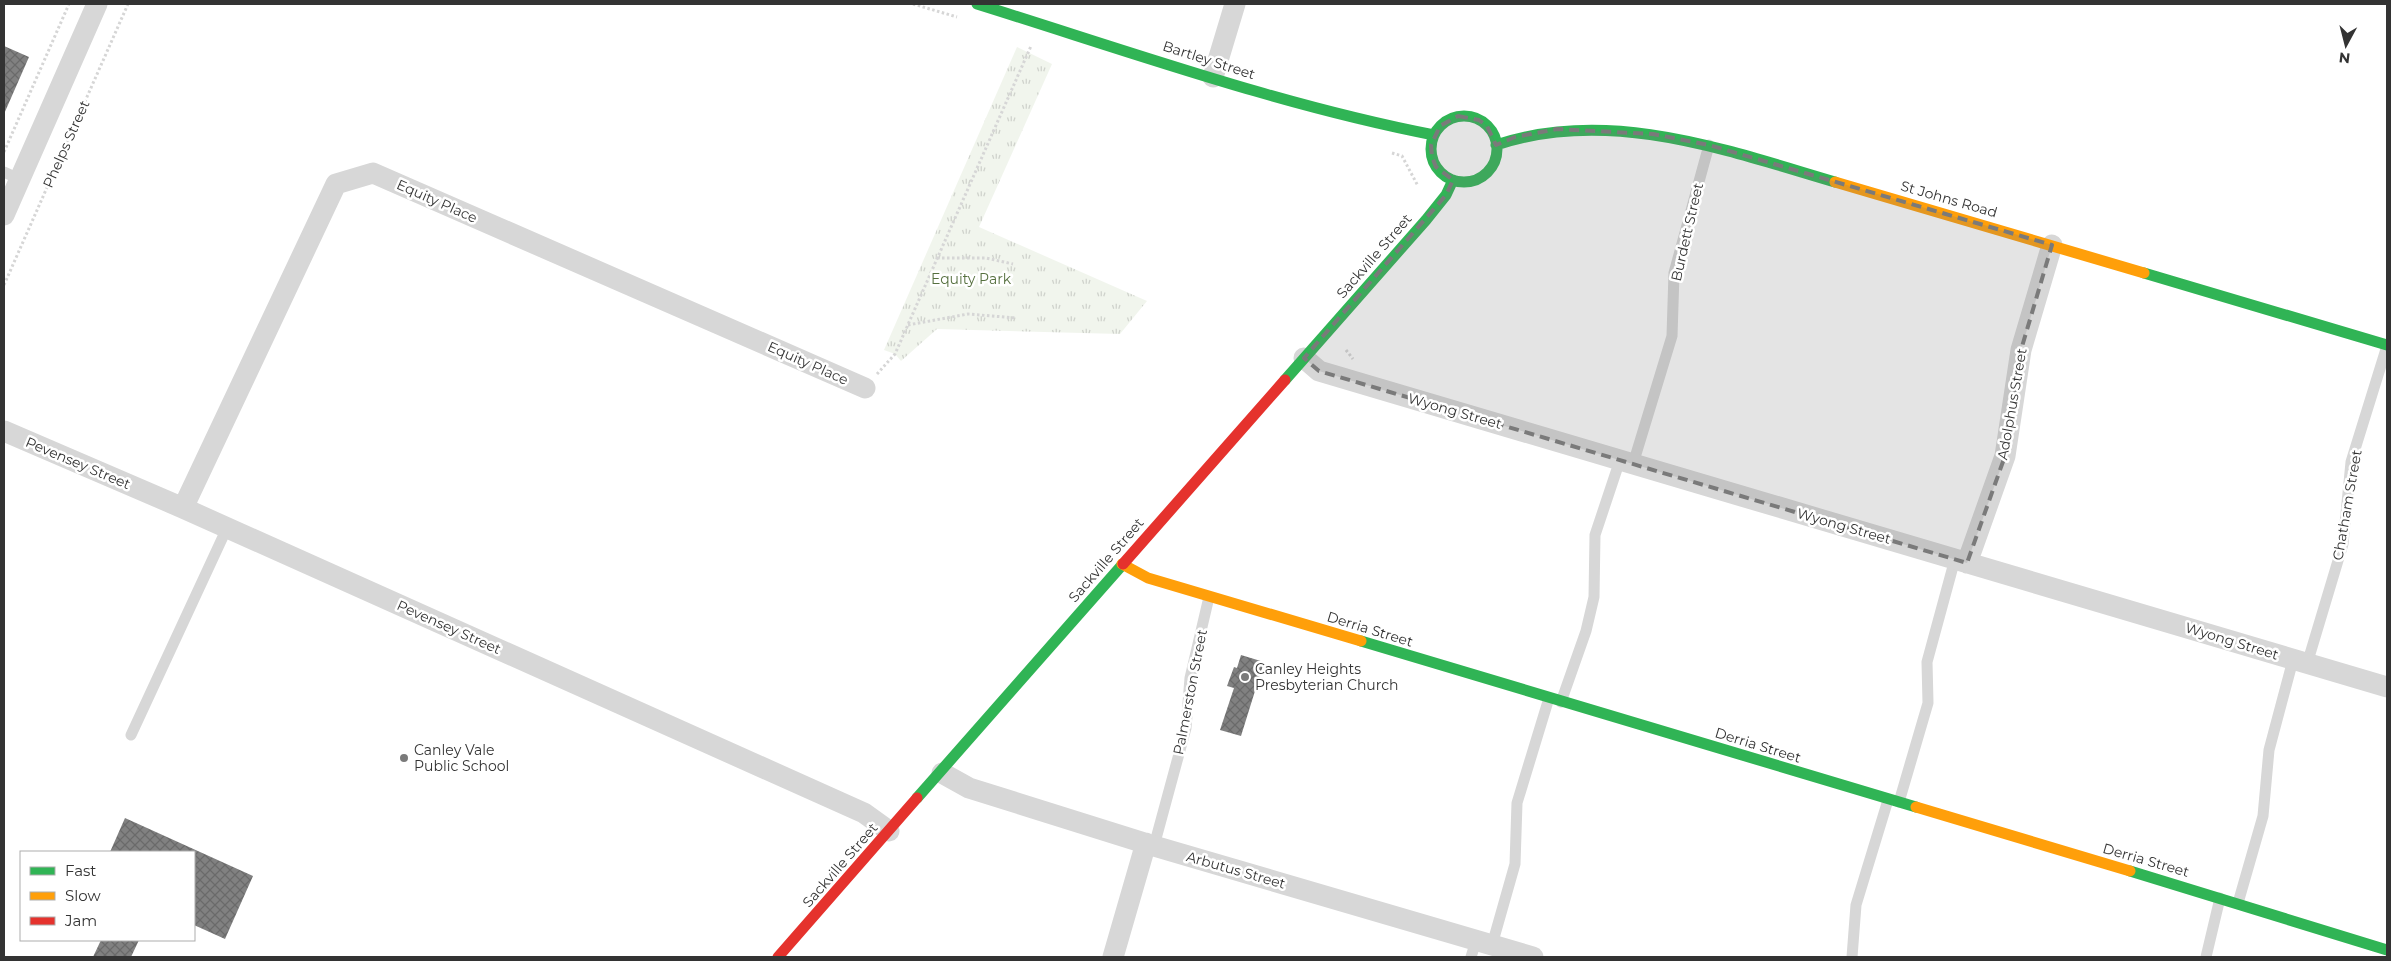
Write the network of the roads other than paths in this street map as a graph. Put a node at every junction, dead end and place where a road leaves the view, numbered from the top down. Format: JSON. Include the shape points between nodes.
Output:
{"nodes":[{"id":1,"x":97,"y":4,"type":"edge"},
{"id":2,"x":978,"y":4,"type":"edge"},
{"id":3,"x":1235,"y":4,"type":"edge"},
{"id":4,"x":1213,"y":77,"type":"junction"},
{"id":5,"x":1434,"y":135,"type":"junction"},
{"id":6,"x":1496,"y":144,"type":"junction"},
{"id":7,"x":1708,"y":145,"type":"junction"},
{"id":8,"x":12,"y":175,"type":"edge"},
{"id":9,"x":1454,"y":180,"type":"junction"},
{"id":10,"x":4,"y":215,"type":"edge"},
{"id":11,"x":2052,"y":245,"type":"junction"},
{"id":12,"x":2387,"y":345,"type":"edge"},
{"id":13,"x":1304,"y":358,"type":"junction"},
{"id":14,"x":865,"y":388,"type":"road end"},
{"id":15,"x":4,"y":431,"type":"edge"},
{"id":16,"x":1627,"y":462,"type":"junction"},
{"id":17,"x":183,"y":508,"type":"junction"},
{"id":18,"x":227,"y":528,"type":"junction"},
{"id":19,"x":1961,"y":561,"type":"junction"},
{"id":20,"x":1122,"y":564,"type":"junction"},
{"id":21,"x":1209,"y":596,"type":"junction"},
{"id":22,"x":2300,"y":662,"type":"junction"},
{"id":23,"x":2387,"y":687,"type":"edge"},
{"id":24,"x":1549,"y":698,"type":"junction"},
{"id":25,"x":1561,"y":702,"type":"junction"},
{"id":26,"x":131,"y":735,"type":"dead end"},
{"id":27,"x":942,"y":773,"type":"junction"},
{"id":28,"x":1893,"y":801,"type":"junction"},
{"id":29,"x":889,"y":831,"type":"junction"},
{"id":30,"x":1150,"y":844,"type":"junction"},
{"id":31,"x":2220,"y":898,"type":"junction"},
{"id":32,"x":2238,"y":903,"type":"junction"},
{"id":33,"x":1480,"y":948,"type":"edge"},
{"id":34,"x":2387,"y":950,"type":"edge"},
{"id":35,"x":778,"y":957,"type":"edge"},
{"id":36,"x":1113,"y":957,"type":"edge"},
{"id":37,"x":1533,"y":957,"type":"edge"},
{"id":38,"x":1852,"y":957,"type":"edge"},
{"id":39,"x":2206,"y":957,"type":"edge"}],
"edges":[{"from":1,"to":8,"type":"street","name":"Phelps Street"},
{"from":2,"to":4,"type":"main road","name":"Bartley Street"},
{"from":3,"to":4,"type":"street"},
{"from":4,"to":5,"type":"main road","name":"Bartley Street","via":[[1362,121]]},
{"from":5,"to":6,"type":"main road","via":[[1448,120],[1458,116],[1469,117],[1487,126]]},
{"from":5,"to":9,"type":"main road","via":[[1431,145],[1434,162],[1444,175]]},
{"from":6,"to":7,"type":"main road","name":"St Johns Road","via":[[1557,129],[1654,134]]},
{"from":6,"to":9,"type":"main road","via":[[1496,156],[1485,174],[1464,182]]},
{"from":7,"to":11,"type":"main road","name":"St Johns Road"},
{"from":7,"to":16,"type":"lane","name":"Burdett Street","via":[[1674,273],[1672,336]]},
{"from":8,"to":10,"type":"street","name":"Phelps Street"},
{"from":9,"to":13,"type":"main road","name":"Sackville Street","via":[[1426,220]]},
{"from":11,"to":12,"type":"main road","name":"St Johns Road"},
{"from":11,"to":19,"type":"street","name":"Adolphus Street","via":[[2021,350],[2005,456]]},
{"from":12,"to":22,"type":"lane","name":"Chatham Street","via":[[2351,462],[2343,544]]},
{"from":13,"to":16,"type":"street","name":"Wyong Street","via":[[1320,372]]},
{"from":13,"to":20,"type":"main road","name":"Sackville Street"},
{"from":14,"to":17,"type":"street","name":"Equity Place","via":[[373,173],[336,184]]},
{"from":15,"to":17,"type":"street","name":"Pevensey Street"},
{"from":16,"to":19,"type":"street","name":"Wyong Street"},
{"from":16,"to":25,"type":"lane","name":"Burdett Street","via":[[1595,535],[1594,597],[1586,631]]},
{"from":17,"to":18,"type":"street","name":"Pevensey Street"},
{"from":18,"to":26,"type":"lane"},
{"from":18,"to":29,"type":"street","name":"Pevensey Street","via":[[864,813]]},
{"from":19,"to":22,"type":"street","name":"Wyong Street"},
{"from":19,"to":28,"type":"lane","name":"Adolphus Street","via":[[1927,662],[1928,703]]},
{"from":20,"to":21,"type":"main road","name":"Derria Street","via":[[1142,576]]},
{"from":20,"to":27,"type":"main road","name":"Sackville Street"},
{"from":21,"to":24,"type":"main road","name":"Derria Street"},
{"from":21,"to":30,"type":"lane","name":"Palmerston Street","via":[[1190,678],[1186,728]]},
{"from":22,"to":23,"type":"street","name":"Wyong Street"},
{"from":22,"to":32,"type":"lane","name":"Chatham Street","via":[[2268,750],[2263,816]]},
{"from":24,"to":25,"type":"main road","name":"Derria Street"},
{"from":24,"to":33,"type":"lane","via":[[1517,803],[1515,864]]},
{"from":25,"to":28,"type":"main road","name":"Derria Street"},
{"from":27,"to":29,"type":"main road","name":"Sackville Street"},
{"from":27,"to":30,"type":"street","name":"Arbutus Street","via":[[969,788]]},
{"from":28,"to":31,"type":"main road","name":"Derria Street"},
{"from":28,"to":38,"type":"lane","name":"Adolphus Street","via":[[1856,905]]},
{"from":29,"to":35,"type":"main road","name":"Sackville Street"},
{"from":30,"to":33,"type":"street","name":"Arbutus Street"},
{"from":30,"to":36,"type":"street","name":"Palmerston Street"},
{"from":31,"to":32,"type":"main road","name":"Derria Street"},
{"from":31,"to":39,"type":"lane"},
{"from":32,"to":34,"type":"main road","name":"Derria Street"},
{"from":33,"to":37,"type":"street","name":"Arbutus Street"}]}
